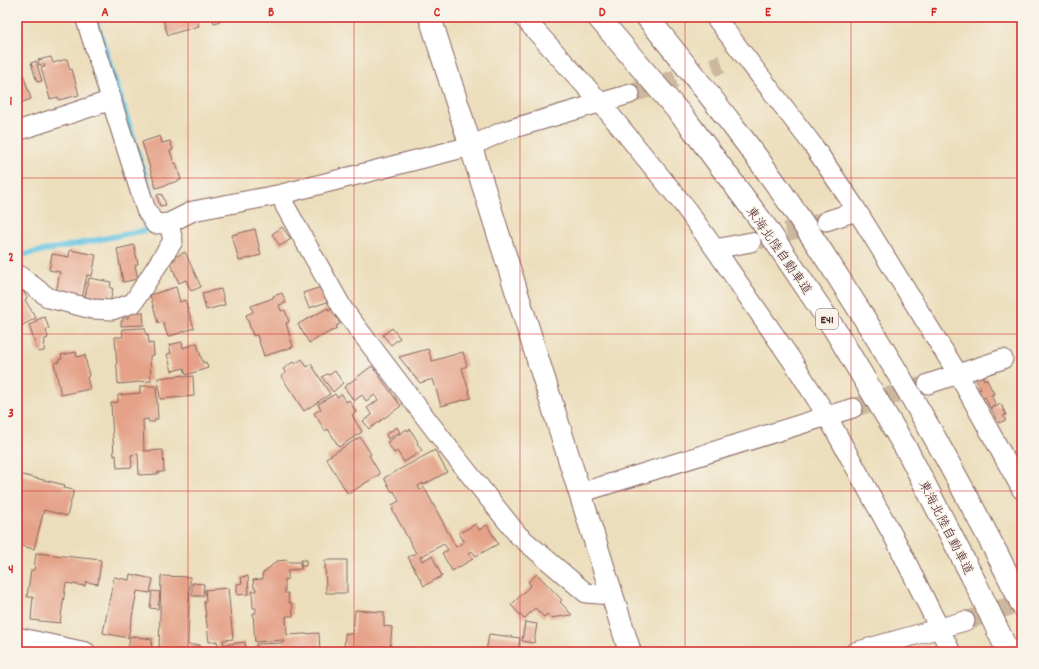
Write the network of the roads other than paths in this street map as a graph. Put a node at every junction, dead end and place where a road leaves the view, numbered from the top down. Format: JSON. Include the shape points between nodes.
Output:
{"nodes":[{"id":1,"x":85,"y":17,"type":"edge"},
{"id":2,"x":430,"y":17,"type":"edge"},
{"id":3,"x":523,"y":17,"type":"edge"},
{"id":4,"x":598,"y":17,"type":"edge"},
{"id":5,"x":648,"y":17,"type":"edge"},
{"id":6,"x":715,"y":17,"type":"edge"},
{"id":7,"x":630,"y":94,"type":"tunnel mouth"},
{"id":8,"x":112,"y":100,"type":"junction"},
{"id":9,"x":600,"y":102,"type":"junction"},
{"id":10,"x":17,"y":131,"type":"edge"},
{"id":11,"x":471,"y":146,"type":"junction"},
{"id":12,"x":282,"y":194,"type":"junction"},
{"id":13,"x":857,"y":211,"type":"junction"},
{"id":14,"x":826,"y":221,"type":"tunnel mouth"},
{"id":15,"x":170,"y":223,"type":"junction"},
{"id":16,"x":751,"y":242,"type":"tunnel mouth"},
{"id":17,"x":716,"y":250,"type":"junction"},
{"id":18,"x":17,"y":276,"type":"edge"},
{"id":19,"x":1003,"y":359,"type":"dead end"},
{"id":20,"x":958,"y":374,"type":"junction"},
{"id":21,"x":928,"y":384,"type":"tunnel mouth"},
{"id":22,"x":853,"y":408,"type":"tunnel mouth"},
{"id":23,"x":826,"y":416,"type":"junction"},
{"id":24,"x":1022,"y":490,"type":"edge"},
{"id":25,"x":580,"y":493,"type":"junction"},
{"id":26,"x":612,"y":595,"type":"junction"},
{"id":27,"x":1022,"y":605,"type":"edge"},
{"id":28,"x":965,"y":621,"type":"tunnel mouth"},
{"id":29,"x":939,"y":627,"type":"junction"},
{"id":30,"x":17,"y":637,"type":"edge"},
{"id":31,"x":86,"y":652,"type":"edge"},
{"id":32,"x":630,"y":652,"type":"edge"},
{"id":33,"x":855,"y":652,"type":"edge"},
{"id":34,"x":950,"y":652,"type":"edge"},
{"id":35,"x":1008,"y":652,"type":"edge"}],
"edges":[{"from":1,"to":8,"type":"street"},
{"from":2,"to":11,"type":"main road"},
{"from":3,"to":9,"type":"street"},
{"from":4,"to":35,"type":"main road","name":"東海北陸自動車道","number":"E41","via":[[693,131],[765,226],[835,330],[908,452]]},
{"from":5,"to":27,"type":"main road","number":"E41","via":[[720,108],[797,214],[863,315],[936,438]]},
{"from":6,"to":13,"type":"street","via":[[812,144]]},
{"from":7,"to":9,"type":"street"},
{"from":8,"to":10,"type":"street"},
{"from":8,"to":15,"type":"street","via":[[146,210],[155,224]]},
{"from":9,"to":11,"type":"street","via":[[504,131]]},
{"from":9,"to":17,"type":"street","via":[[682,203]]},
{"from":11,"to":12,"type":"street"},
{"from":11,"to":25,"type":"main road"},
{"from":12,"to":15,"type":"street","via":[[193,211]]},
{"from":12,"to":26,"type":"street","via":[[284,206],[343,309],[518,535],[586,593]]},
{"from":13,"to":14,"type":"street"},
{"from":13,"to":20,"type":"street"},
{"from":15,"to":18,"type":"street","via":[[173,241],[133,303],[112,310],[92,310],[49,298]]},
{"from":16,"to":17,"type":"street"},
{"from":17,"to":23,"type":"street","via":[[793,362]]},
{"from":19,"to":20,"type":"street"},
{"from":20,"to":21,"type":"street"},
{"from":20,"to":24,"type":"street"},
{"from":22,"to":23,"type":"street"},
{"from":23,"to":25,"type":"street"},
{"from":23,"to":29,"type":"street","via":[[897,543]]},
{"from":25,"to":26,"type":"main road"},
{"from":26,"to":32,"type":"main road"},
{"from":28,"to":29,"type":"street"},
{"from":29,"to":33,"type":"street"},
{"from":29,"to":34,"type":"street"},
{"from":30,"to":31,"type":"street"}]}
